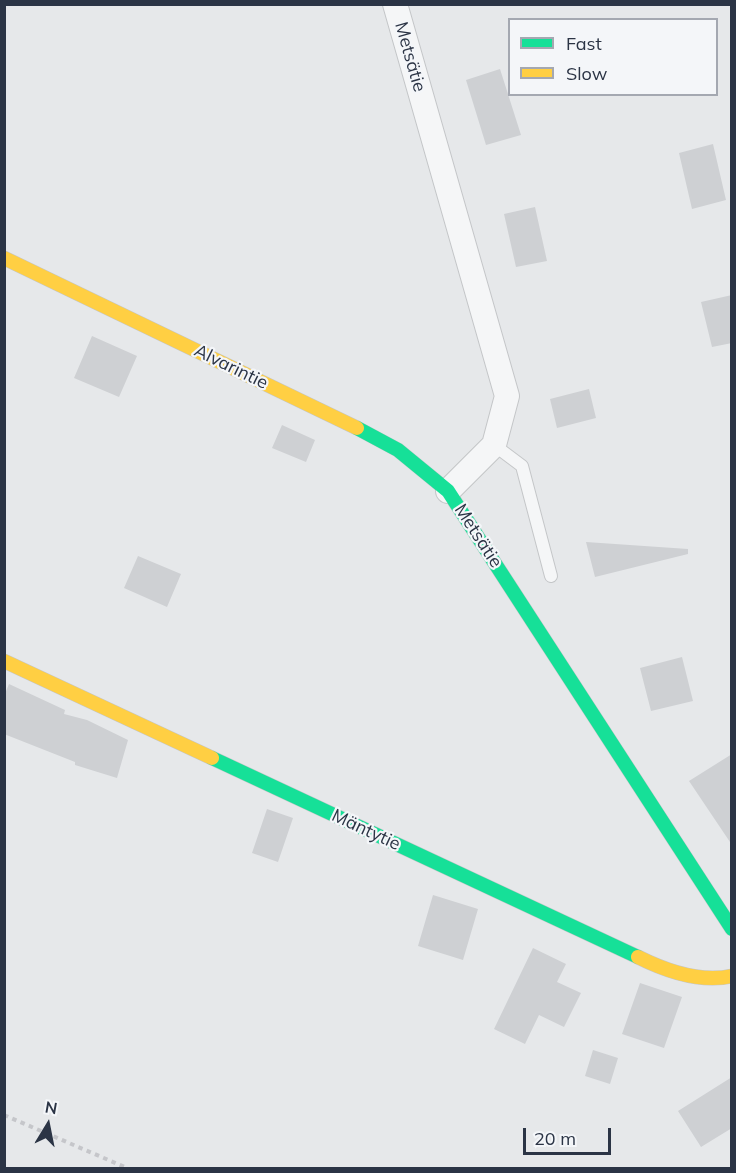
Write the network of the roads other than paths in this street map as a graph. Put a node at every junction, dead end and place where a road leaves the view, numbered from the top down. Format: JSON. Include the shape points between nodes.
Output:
{"nodes":[{"id":1,"x":395,"y":4,"type":"edge"},
{"id":2,"x":4,"y":258,"type":"edge"},
{"id":3,"x":494,"y":446,"type":"junction"},
{"id":4,"x":448,"y":490,"type":"junction"},
{"id":5,"x":551,"y":576,"type":"dead end"},
{"id":6,"x":4,"y":661,"type":"edge"},
{"id":7,"x":732,"y":929,"type":"edge"},
{"id":8,"x":732,"y":976,"type":"edge"}],
"edges":[{"from":1,"to":3,"type":"street","name":"Metsätie","via":[[507,396]]},
{"from":2,"to":4,"type":"street","name":"Alvarintie","via":[[329,413],[398,450]]},
{"from":3,"to":4,"type":"street","name":"Metsätie"},
{"from":3,"to":5,"type":"lane","via":[[522,466]]},
{"from":4,"to":7,"type":"street","name":"Metsätie"},
{"from":6,"to":8,"type":"street","name":"Mäntytie","via":[[663,969],[715,980]]}]}
